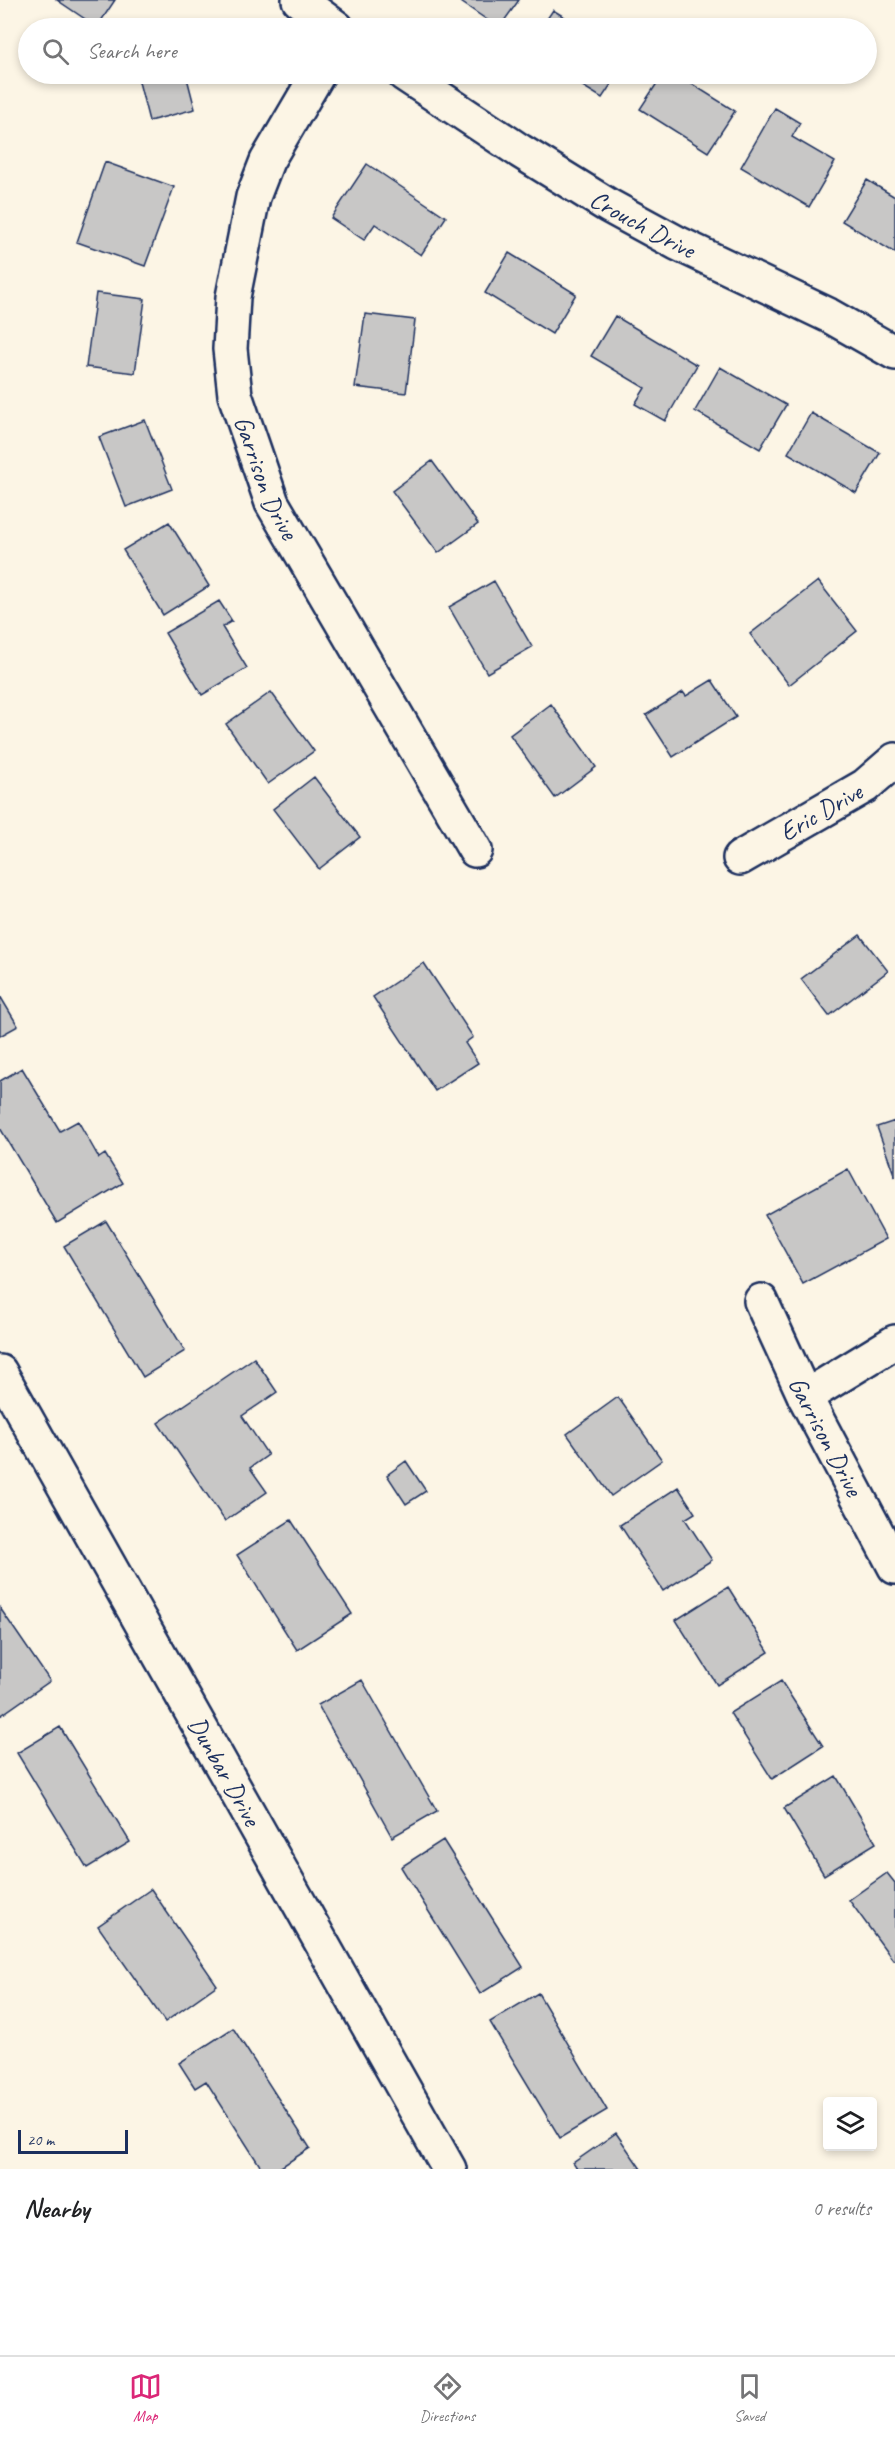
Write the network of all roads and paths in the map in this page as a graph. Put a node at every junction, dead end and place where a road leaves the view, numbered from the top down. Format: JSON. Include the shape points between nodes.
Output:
{"nodes":[{"id":1,"x":298,"y":0,"type":"edge"},
{"id":2,"x":324,"y":18,"type":"edge"},
{"id":3,"x":312,"y":84,"type":"edge"},
{"id":4,"x":419,"y":84,"type":"edge"},
{"id":5,"x":895,"y":353,"type":"edge"},
{"id":6,"x":895,"y":760,"type":"edge"},
{"id":7,"x":475,"y":850,"type":"dead end"},
{"id":8,"x":740,"y":858,"type":"dead end"},
{"id":9,"x":761,"y":1302,"type":"dead end"},
{"id":10,"x":895,"y":1342,"type":"edge"},
{"id":11,"x":0,"y":1372,"type":"edge"},
{"id":12,"x":805,"y":1397,"type":"junction"},
{"id":13,"x":895,"y":1567,"type":"edge"},
{"id":14,"x":449,"y":2169,"type":"edge"}],
"edges":[{"from":1,"to":2,"type":"street"},
{"from":3,"to":7,"type":"street","name":"Garrison Drive","via":[[267,161],[254,197],[233,297],[230,349],[236,395],[272,503]]},
{"from":4,"to":5,"type":"street","name":"Crouch Drive","via":[[609,206],[828,315]]},
{"from":6,"to":8,"type":"street","name":"Eric Drive","via":[[865,786]]},
{"from":9,"to":12,"type":"street","name":"Garrison Drive"},
{"from":10,"to":12,"type":"street"},
{"from":11,"to":14,"type":"street","name":"Dunbar Drive"},
{"from":12,"to":13,"type":"street","name":"Garrison Drive"}]}
